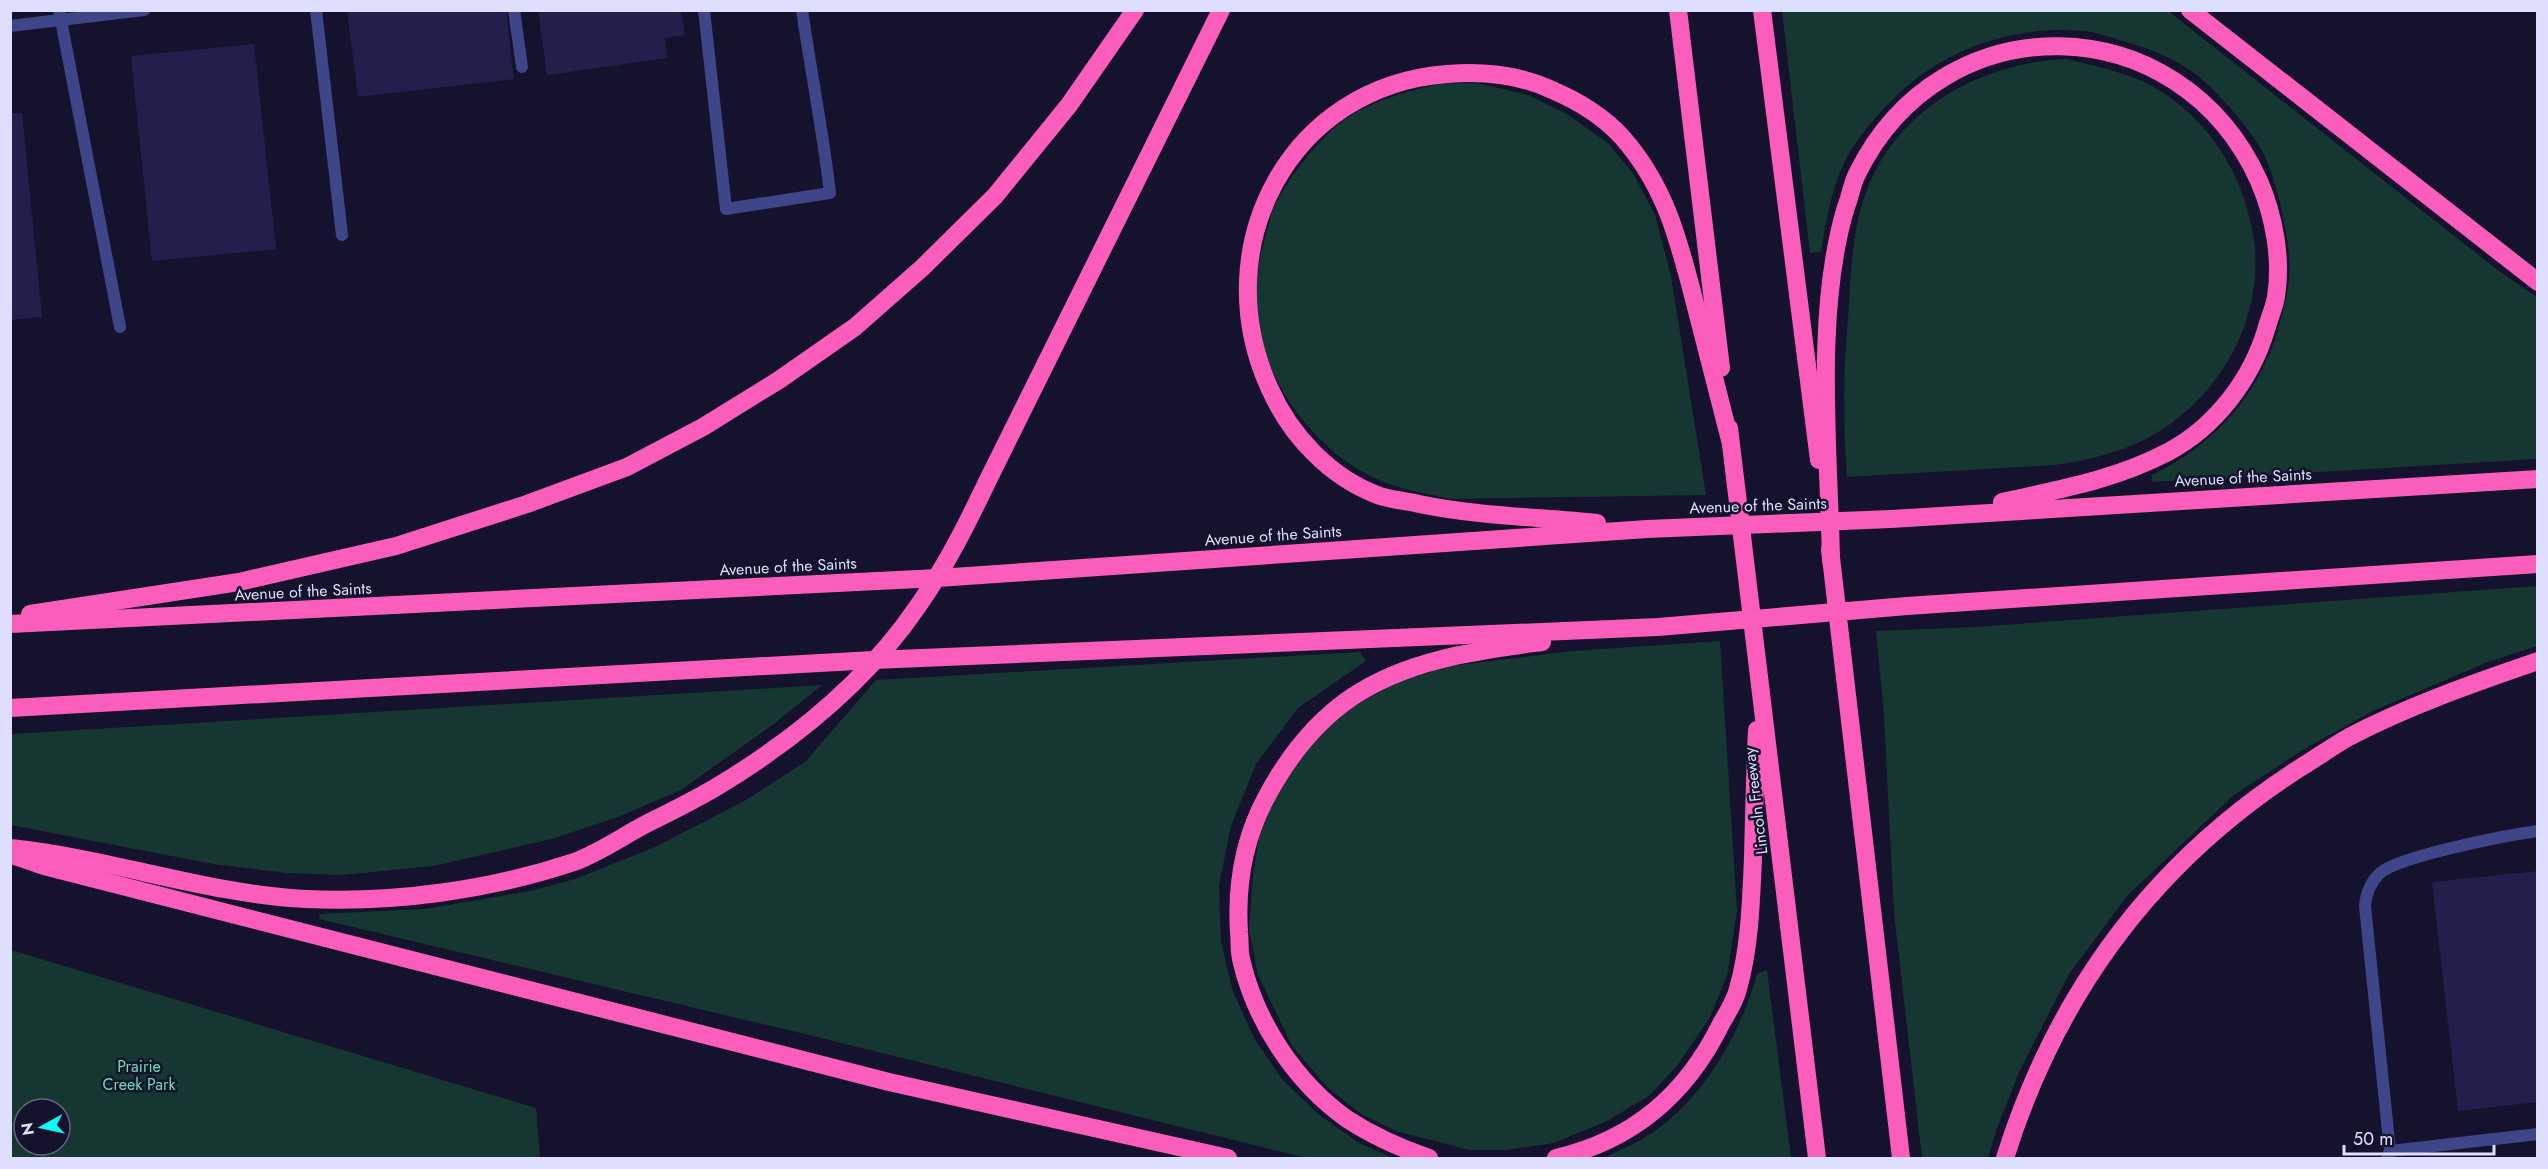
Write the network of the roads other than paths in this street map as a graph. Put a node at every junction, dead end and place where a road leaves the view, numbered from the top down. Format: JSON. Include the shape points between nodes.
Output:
{"nodes":[{"id":1,"x":144,"y":10,"type":"edge"},
{"id":2,"x":316,"y":10,"type":"edge"},
{"id":3,"x":514,"y":10,"type":"edge"},
{"id":4,"x":704,"y":10,"type":"edge"},
{"id":5,"x":802,"y":10,"type":"edge"},
{"id":6,"x":1134,"y":10,"type":"edge"},
{"id":7,"x":1221,"y":10,"type":"edge"},
{"id":8,"x":1678,"y":10,"type":"edge"},
{"id":9,"x":1762,"y":10,"type":"edge"},
{"id":10,"x":2190,"y":10,"type":"edge"},
{"id":11,"x":60,"y":16,"type":"edge"},
{"id":12,"x":10,"y":26,"type":"edge"},
{"id":13,"x":522,"y":67,"type":"dead end"},
{"id":14,"x":342,"y":235,"type":"dead end"},
{"id":15,"x":2538,"y":282,"type":"edge"},
{"id":16,"x":120,"y":327,"type":"dead end"},
{"id":17,"x":1730,"y":440,"type":"junction"},
{"id":18,"x":2538,"y":479,"type":"edge"},
{"id":19,"x":1947,"y":514,"type":"junction"},
{"id":20,"x":1647,"y":528,"type":"junction"},
{"id":21,"x":1831,"y":561,"type":"junction"},
{"id":22,"x":2538,"y":564,"type":"edge"},
{"id":23,"x":10,"y":618,"type":"edge"},
{"id":24,"x":10,"y":624,"type":"edge"},
{"id":25,"x":1659,"y":627,"type":"junction"},
{"id":26,"x":2538,"y":661,"type":"edge"},
{"id":27,"x":1758,"y":668,"type":"junction"},
{"id":28,"x":10,"y":708,"type":"edge"},
{"id":29,"x":2538,"y":831,"type":"edge"},
{"id":30,"x":10,"y":848,"type":"edge"},
{"id":31,"x":10,"y":855,"type":"edge"},
{"id":32,"x":2538,"y":1134,"type":"edge"},
{"id":33,"x":2388,"y":1155,"type":"edge"},
{"id":34,"x":1228,"y":1158,"type":"edge"},
{"id":35,"x":1429,"y":1158,"type":"edge"},
{"id":36,"x":1556,"y":1158,"type":"edge"},
{"id":37,"x":1817,"y":1158,"type":"edge"},
{"id":38,"x":1901,"y":1158,"type":"edge"},
{"id":39,"x":2005,"y":1158,"type":"edge"}],
"edges":[{"from":1,"to":11,"type":"lane"},
{"from":2,"to":14,"type":"lane"},
{"from":3,"to":13,"type":"lane"},
{"from":4,"to":5,"type":"lane","via":[[726,209],[830,193],[823,126]]},
{"from":6,"to":23,"type":"highway","via":[[1069,105],[995,196],[922,268],[855,327],[703,427],[627,467],[396,546],[239,582]]},
{"from":7,"to":30,"type":"highway","via":[[959,541],[917,608],[877,657],[837,700],[780,745],[717,787],[578,860],[510,880],[438,892],[370,899],[243,894],[47,852]]},
{"from":8,"to":17,"type":"highway"},
{"from":9,"to":21,"type":"highway"},
{"from":10,"to":15,"type":"highway"},
{"from":11,"to":12,"type":"lane"},
{"from":11,"to":16,"type":"lane"},
{"from":17,"to":20,"type":"highway","via":[[1677,233],[1661,192],[1619,134],[1596,115],[1533,81],[1470,72],[1401,82],[1370,94],[1313,133],[1271,189],[1248,258],[1249,327],[1260,368],[1292,428],[1320,460],[1381,496],[1447,510]]},
{"from":17,"to":27,"type":"highway","name":"Lincoln Freeway"},
{"from":18,"to":19,"type":"highway","name":"Avenue of the Saints"},
{"from":19,"to":20,"type":"highway","name":"Avenue of the Saints"},
{"from":19,"to":21,"type":"highway","via":[[2116,476],[2170,451],[2206,426],[2236,391],[2260,348],[2276,296],[2277,249],[2268,203],[2250,162],[2226,125],[2196,96],[2159,71],[2118,54],[2077,46],[2026,48],[1984,57],[1945,74],[1905,104],[1879,137],[1856,176],[1840,230],[1830,290],[1827,379]]},
{"from":20,"to":24,"type":"highway","name":"Avenue of the Saints","via":[[938,578]]},
{"from":21,"to":38,"type":"highway"},
{"from":22,"to":25,"type":"highway","via":[[1907,606]]},
{"from":25,"to":28,"type":"highway","via":[[873,660]]},
{"from":25,"to":35,"type":"highway","via":[[1470,651],[1409,668],[1352,697],[1318,725],[1284,764],[1259,811],[1242,859],[1238,910],[1241,958],[1258,1008],[1278,1047],[1311,1087],[1355,1123],[1388,1143]]},
{"from":26,"to":39,"type":"highway","via":[[2418,706],[2348,738],[2271,786],[2203,841],[2155,889],[2072,1001],[2041,1061]]},
{"from":27,"to":36,"type":"highway","via":[[1750,928],[1738,991],[1693,1073],[1659,1108],[1623,1134]]},
{"from":27,"to":37,"type":"highway","name":"Lincoln Freeway"},
{"from":29,"to":33,"type":"lane","via":[[2423,856],[2382,872],[2366,892]]},
{"from":31,"to":34,"type":"highway","via":[[889,1082]]},
{"from":32,"to":33,"type":"lane"}]}
